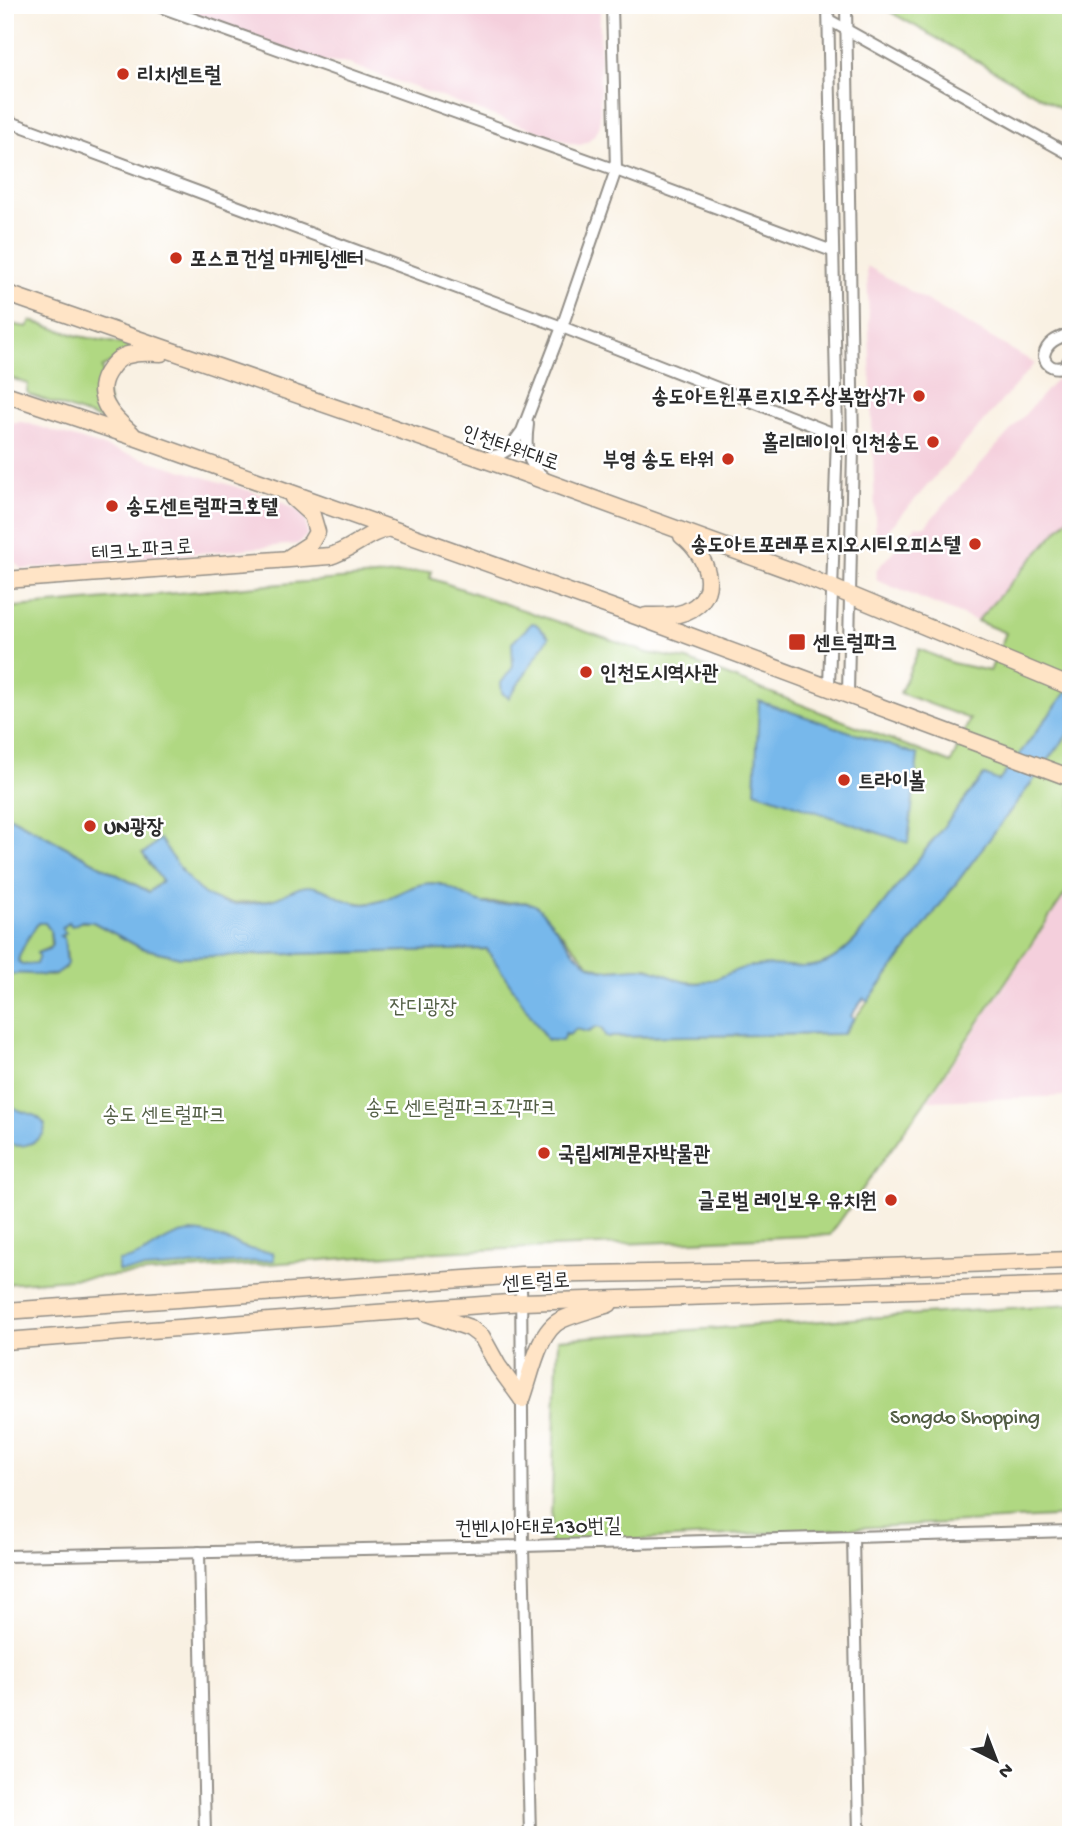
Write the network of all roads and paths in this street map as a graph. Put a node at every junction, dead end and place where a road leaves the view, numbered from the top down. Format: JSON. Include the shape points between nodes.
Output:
{"nodes":[{"id":1,"x":155,"y":5,"type":"edge"},
{"id":2,"x":612,"y":5,"type":"edge"},
{"id":3,"x":828,"y":5,"type":"edge"},
{"id":4,"x":846,"y":5,"type":"edge"},
{"id":5,"x":830,"y":20,"type":"junction"},
{"id":6,"x":847,"y":30,"type":"junction"},
{"id":7,"x":5,"y":120,"type":"edge"},
{"id":8,"x":1071,"y":155,"type":"edge"},
{"id":9,"x":616,"y":170,"type":"junction"},
{"id":10,"x":832,"y":251,"type":"junction"},
{"id":11,"x":5,"y":293,"type":"edge"},
{"id":12,"x":562,"y":327,"type":"junction"},
{"id":13,"x":1071,"y":333,"type":"edge"},
{"id":14,"x":174,"y":353,"type":"junction"},
{"id":15,"x":1071,"y":357,"type":"edge"},
{"id":16,"x":5,"y":394,"type":"edge"},
{"id":17,"x":530,"y":411,"type":"junction"},
{"id":18,"x":837,"y":435,"type":"junction"},
{"id":19,"x":137,"y":438,"type":"junction"},
{"id":20,"x":478,"y":458,"type":"junction"},
{"id":21,"x":557,"y":486,"type":"junction"},
{"id":22,"x":279,"y":489,"type":"junction"},
{"id":23,"x":671,"y":527,"type":"junction"},
{"id":24,"x":390,"y":528,"type":"junction"},
{"id":25,"x":283,"y":560,"type":"junction"},
{"id":26,"x":5,"y":580,"type":"edge"},
{"id":27,"x":831,"y":587,"type":"junction"},
{"id":28,"x":849,"y":594,"type":"junction"},
{"id":29,"x":636,"y":616,"type":"junction"},
{"id":30,"x":828,"y":686,"type":"junction"},
{"id":31,"x":1071,"y":687,"type":"edge"},
{"id":32,"x":848,"y":694,"type":"junction"},
{"id":33,"x":1071,"y":778,"type":"edge"},
{"id":34,"x":1071,"y":1260,"type":"edge"},
{"id":35,"x":522,"y":1275,"type":"junction"},
{"id":36,"x":1071,"y":1285,"type":"edge"},
{"id":37,"x":621,"y":1299,"type":"junction"},
{"id":38,"x":522,"y":1302,"type":"junction"},
{"id":39,"x":417,"y":1310,"type":"junction"},
{"id":40,"x":5,"y":1311,"type":"edge"},
{"id":41,"x":5,"y":1341,"type":"edge"},
{"id":42,"x":522,"y":1399,"type":"junction"},
{"id":43,"x":1071,"y":1531,"type":"edge"},
{"id":44,"x":853,"y":1536,"type":"junction"},
{"id":45,"x":523,"y":1546,"type":"junction"},
{"id":46,"x":199,"y":1552,"type":"junction"},
{"id":47,"x":5,"y":1556,"type":"edge"},
{"id":48,"x":205,"y":1835,"type":"edge"},
{"id":49,"x":530,"y":1835,"type":"edge"},
{"id":50,"x":859,"y":1835,"type":"edge"}],
"edges":[{"from":1,"to":9,"type":"street"},
{"from":2,"to":9,"type":"street"},
{"from":3,"to":5,"type":"street"},
{"from":4,"to":6,"type":"street"},
{"from":5,"to":6,"type":"street"},
{"from":5,"to":10,"type":"street"},
{"from":6,"to":8,"type":"street"},
{"from":6,"to":28,"type":"street","via":[[853,449]]},
{"from":7,"to":12,"type":"street"},
{"from":9,"to":10,"type":"street"},
{"from":9,"to":12,"type":"street"},
{"from":10,"to":18,"type":"street"},
{"from":11,"to":14,"type":"main road","name":"인천타워대로"},
{"from":12,"to":17,"type":"street"},
{"from":12,"to":18,"type":"street"},
{"from":13,"to":15,"type":"street","via":[[1049,344],[1044,356],[1055,368],[1065,366]]},
{"from":14,"to":19,"type":"main road","via":[[127,355],[104,378],[101,394],[108,410]]},
{"from":14,"to":20,"type":"main road","name":"인천타워대로"},
{"from":16,"to":19,"type":"main road"},
{"from":17,"to":20,"type":"street","via":[[509,449],[491,458]]},
{"from":17,"to":21,"type":"street","via":[[528,458],[536,471]]},
{"from":18,"to":27,"type":"street"},
{"from":19,"to":22,"type":"main road"},
{"from":20,"to":21,"type":"main road","name":"인천타워대로"},
{"from":21,"to":23,"type":"main road","name":"인천타워대로"},
{"from":22,"to":24,"type":"main road"},
{"from":22,"to":25,"type":"main road","name":"테크노파크로","via":[[307,508],[317,532],[301,552]]},
{"from":23,"to":27,"type":"main road","name":"인천타워대로"},
{"from":23,"to":29,"type":"main road","via":[[702,558],[709,578],[706,592],[686,611]]},
{"from":24,"to":25,"type":"main road","name":"테크노파크로","via":[[337,554]]},
{"from":24,"to":29,"type":"main road"},
{"from":25,"to":26,"type":"main road","name":"테크노파크로"},
{"from":27,"to":28,"type":"main road","name":"인천타워대로"},
{"from":27,"to":30,"type":"street"},
{"from":28,"to":31,"type":"main road","name":"인천타워대로"},
{"from":28,"to":32,"type":"street"},
{"from":29,"to":30,"type":"main road"},
{"from":30,"to":32,"type":"main road"},
{"from":32,"to":33,"type":"main road"},
{"from":34,"to":35,"type":"main road","name":"센트럴로"},
{"from":35,"to":38,"type":"street"},
{"from":35,"to":40,"type":"main road","name":"센트럴로"},
{"from":36,"to":37,"type":"main road","name":"센트럴로"},
{"from":37,"to":38,"type":"main road","name":"센트럴로"},
{"from":37,"to":42,"type":"main road","via":[[561,1320],[549,1329]]},
{"from":38,"to":39,"type":"main road","name":"센트럴로"},
{"from":38,"to":42,"type":"street"},
{"from":39,"to":41,"type":"main road","name":"센트럴로"},
{"from":39,"to":42,"type":"main road","via":[[454,1321],[482,1337]]},
{"from":42,"to":45,"type":"street"},
{"from":43,"to":44,"type":"street","name":"컨벤시아대로130번길"},
{"from":44,"to":45,"type":"street","name":"컨벤시아대로130번길"},
{"from":44,"to":50,"type":"street"},
{"from":45,"to":46,"type":"street","name":"컨벤시아대로130번길"},
{"from":45,"to":49,"type":"street"},
{"from":46,"to":47,"type":"street","name":"컨벤시아대로130번길"},
{"from":46,"to":48,"type":"street"}]}
